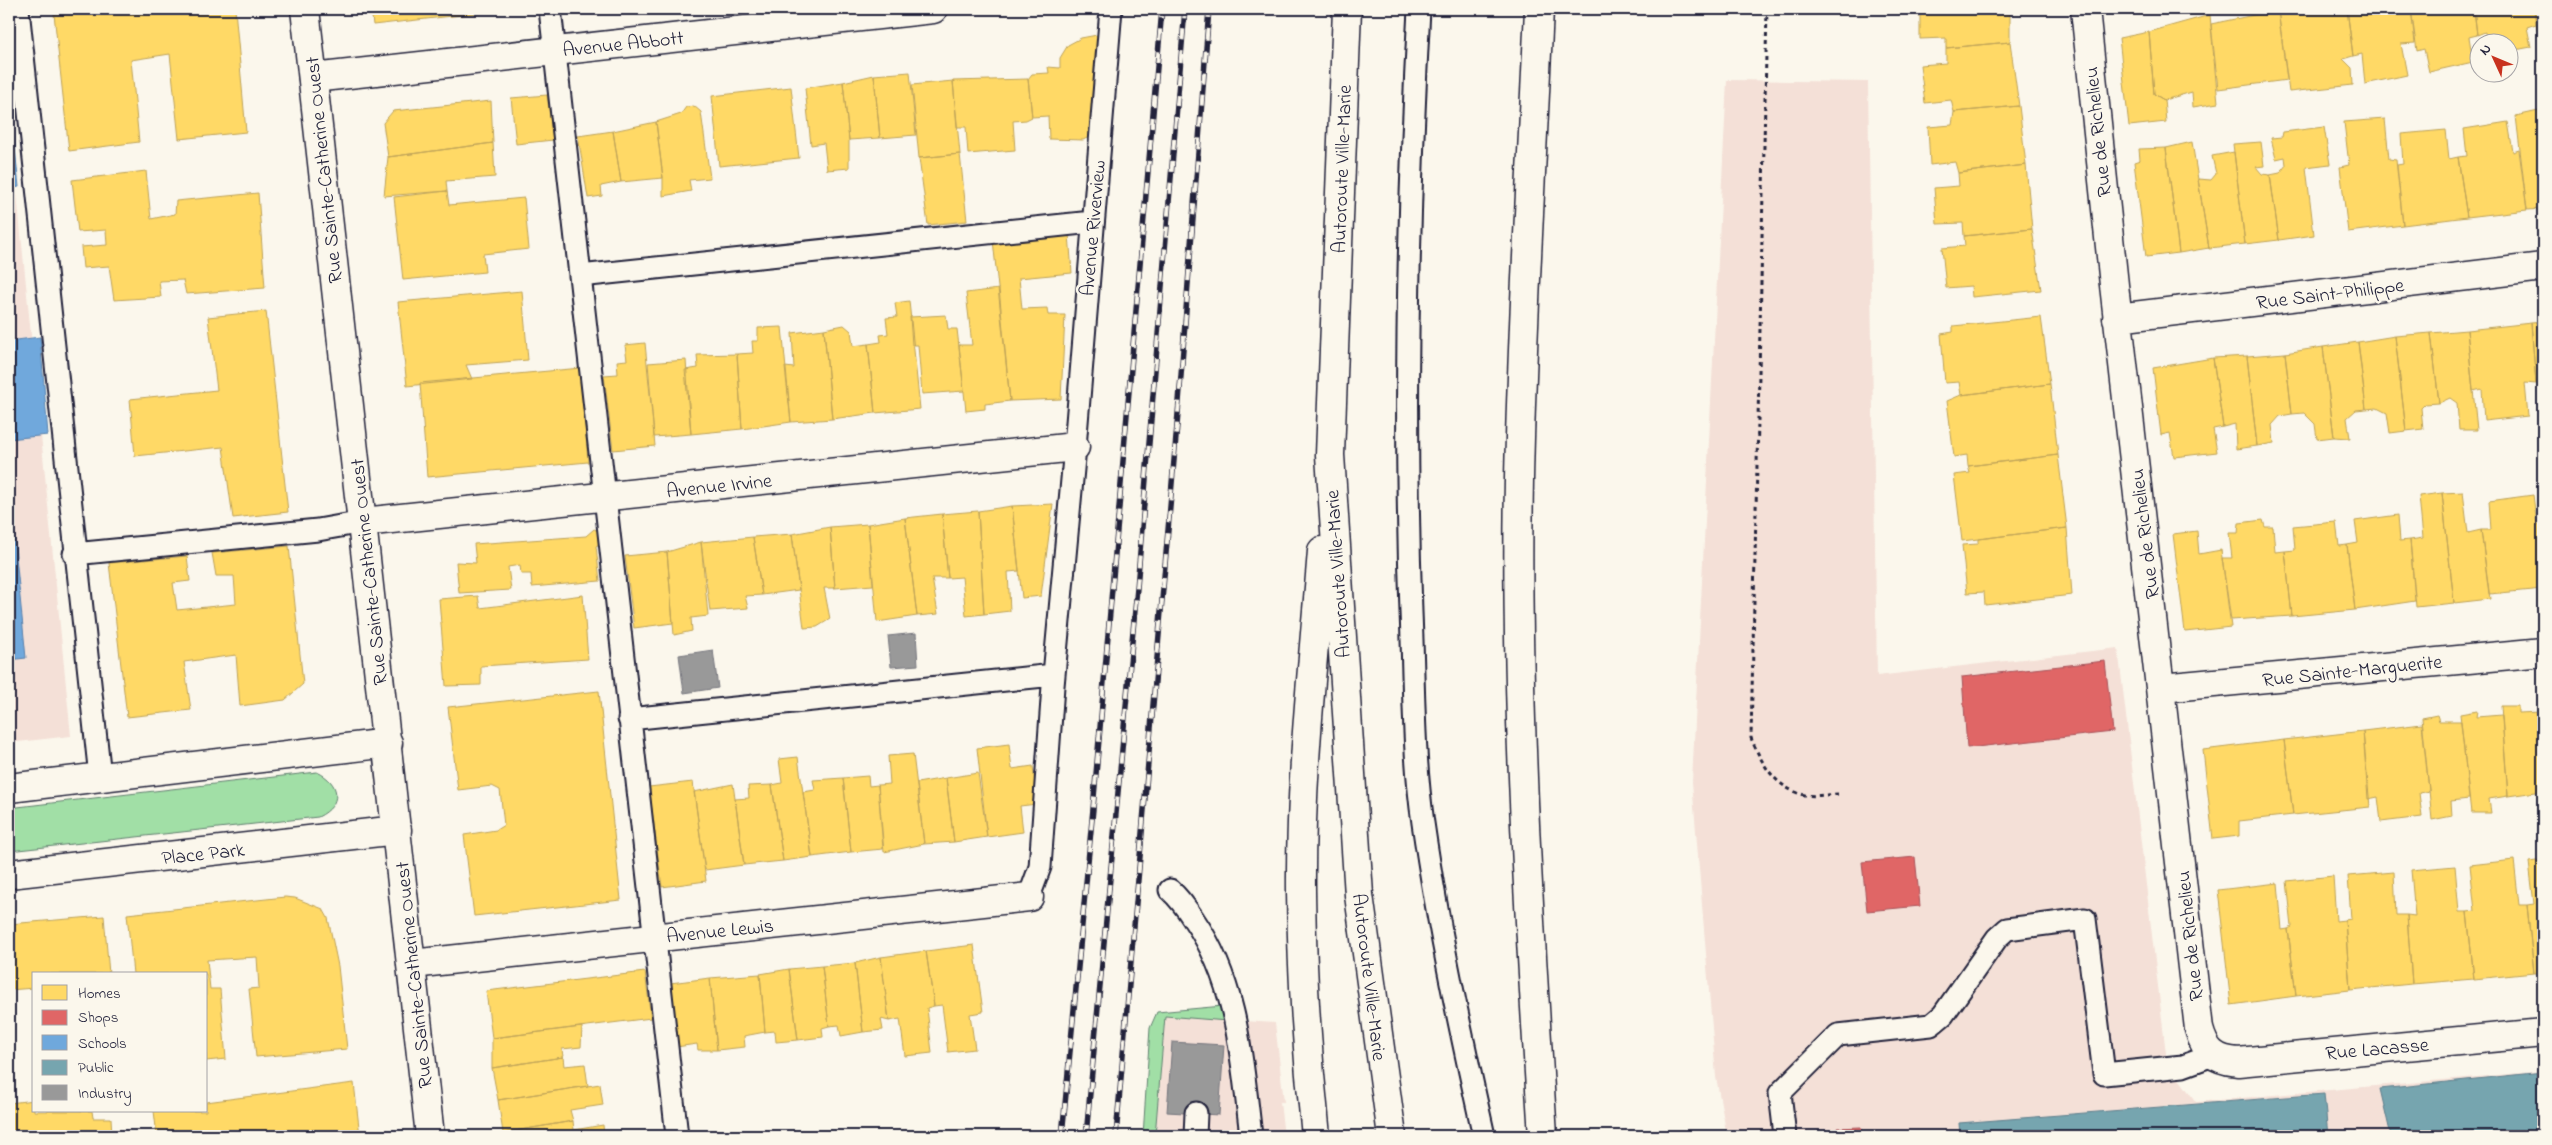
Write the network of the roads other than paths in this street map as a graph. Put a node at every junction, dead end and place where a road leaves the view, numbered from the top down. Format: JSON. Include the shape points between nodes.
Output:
{"nodes":[{"id":1,"x":18,"y":9,"type":"edge"},
{"id":2,"x":305,"y":9,"type":"edge"},
{"id":3,"x":550,"y":9,"type":"edge"},
{"id":4,"x":918,"y":9,"type":"edge"},
{"id":5,"x":1111,"y":9,"type":"edge"},
{"id":6,"x":1347,"y":9,"type":"edge"},
{"id":7,"x":1419,"y":9,"type":"edge"},
{"id":8,"x":1539,"y":9,"type":"edge"},
{"id":9,"x":2085,"y":9,"type":"edge"},
{"id":10,"x":555,"y":50,"type":"junction"},
{"id":11,"x":313,"y":78,"type":"junction"},
{"id":12,"x":1092,"y":222,"type":"junction"},
{"id":13,"x":2543,"y":268,"type":"edge"},
{"id":14,"x":580,"y":276,"type":"junction"},
{"id":15,"x":2117,"y":318,"type":"junction"},
{"id":16,"x":1075,"y":447,"type":"junction"},
{"id":17,"x":1330,"y":455,"type":"junction"},
{"id":18,"x":605,"y":497,"type":"junction"},
{"id":19,"x":363,"y":522,"type":"junction"},
{"id":20,"x":74,"y":554,"type":"junction"},
{"id":21,"x":2543,"y":652,"type":"edge"},
{"id":22,"x":1054,"y":675,"type":"junction"},
{"id":23,"x":2161,"y":688,"type":"junction"},
{"id":24,"x":629,"y":719,"type":"junction"},
{"id":25,"x":388,"y":744,"type":"junction"},
{"id":26,"x":100,"y":777,"type":"junction"},
{"id":27,"x":9,"y":788,"type":"edge"},
{"id":28,"x":397,"y":830,"type":"junction"},
{"id":29,"x":9,"y":874,"type":"edge"},
{"id":30,"x":1170,"y":890,"type":"dead end"},
{"id":31,"x":1029,"y":897,"type":"joint"},
{"id":32,"x":654,"y":937,"type":"junction"},
{"id":33,"x":412,"y":964,"type":"junction"},
{"id":34,"x":2543,"y":1033,"type":"edge"},
{"id":35,"x":2213,"y":1056,"type":"junction"},
{"id":36,"x":1196,"y":1113,"type":"dead end"},
{"id":37,"x":430,"y":1136,"type":"edge"},
{"id":38,"x":677,"y":1136,"type":"edge"},
{"id":39,"x":1195,"y":1136,"type":"edge"},
{"id":40,"x":1251,"y":1136,"type":"edge"},
{"id":41,"x":1316,"y":1136,"type":"edge"},
{"id":42,"x":1392,"y":1136,"type":"edge"},
{"id":43,"x":1484,"y":1136,"type":"edge"},
{"id":44,"x":1544,"y":1136,"type":"edge"},
{"id":45,"x":1785,"y":1136,"type":"edge"}],
"edges":[{"from":1,"to":20,"type":"lane"},
{"from":2,"to":11,"type":"main road","name":"Rue Sainte-Catherine Ouest"},
{"from":3,"to":10,"type":"lane"},
{"from":4,"to":10,"type":"main road","name":"Avenue Abbott"},
{"from":5,"to":12,"type":"lane","name":"Avenue Riverview"},
{"from":6,"to":17,"type":"main road","name":"Autoroute Ville-Marie"},
{"from":7,"to":43,"type":"lane","via":[[1412,138],[1407,398],[1407,503],[1414,684],[1422,821],[1462,1038]]},
{"from":8,"to":44,"type":"main road","via":[[1520,460],[1519,594],[1530,924]]},
{"from":9,"to":15,"type":"main road","name":"Rue de Richelieu"},
{"from":10,"to":11,"type":"main road","name":"Avenue Abbott"},
{"from":10,"to":14,"type":"lane"},
{"from":11,"to":19,"type":"main road","name":"Rue Sainte-Catherine Ouest"},
{"from":12,"to":14,"type":"lane"},
{"from":12,"to":16,"type":"lane","name":"Avenue Riverview"},
{"from":13,"to":15,"type":"main road","name":"Rue Saint-Philippe"},
{"from":14,"to":18,"type":"lane"},
{"from":15,"to":23,"type":"main road","name":"Rue de Richelieu"},
{"from":16,"to":18,"type":"main road","name":"Avenue Irvine"},
{"from":16,"to":22,"type":"lane","name":"Avenue Riverview"},
{"from":17,"to":41,"type":"main road","via":[[1307,742],[1301,890],[1304,993]]},
{"from":17,"to":42,"type":"main road","name":"Autoroute Ville-Marie","via":[[1359,895]]},
{"from":18,"to":19,"type":"main road","name":"Avenue Irvine"},
{"from":18,"to":24,"type":"lane"},
{"from":19,"to":20,"type":"lane","via":[[318,530]]},
{"from":19,"to":25,"type":"main road","name":"Rue Sainte-Catherine Ouest"},
{"from":20,"to":26,"type":"lane"},
{"from":21,"to":23,"type":"main road","name":"Rue Sainte-Marguerite"},
{"from":22,"to":24,"type":"lane"},
{"from":22,"to":31,"type":"lane","name":"Avenue Riverview","via":[[1040,867]]},
{"from":23,"to":35,"type":"main road","name":"Rue de Richelieu","via":[[2199,1029],[2204,1045]]},
{"from":24,"to":32,"type":"lane"},
{"from":25,"to":26,"type":"main road"},
{"from":25,"to":28,"type":"main road","name":"Rue Sainte-Catherine Ouest"},
{"from":26,"to":27,"type":"main road"},
{"from":28,"to":29,"type":"main road","name":"Place Park"},
{"from":28,"to":33,"type":"main road","name":"Rue Sainte-Catherine Ouest"},
{"from":30,"to":40,"type":"lane","via":[[1206,937],[1236,1017]]},
{"from":31,"to":32,"type":"main road","name":"Avenue Lewis"},
{"from":32,"to":33,"type":"main road","name":"Avenue Lewis"},
{"from":32,"to":38,"type":"lane"},
{"from":33,"to":37,"type":"main road","name":"Rue Sainte-Catherine Ouest"},
{"from":34,"to":35,"type":"main road","name":"Rue Lacasse","via":[[2238,1062]]},
{"from":35,"to":45,"type":"lane","via":[[2183,1066],[2104,1074],[2085,919],[2014,927],[1997,938],[1943,1015],[1931,1025],[1838,1036],[1780,1093]]},
{"from":36,"to":39,"type":"lane"}]}
